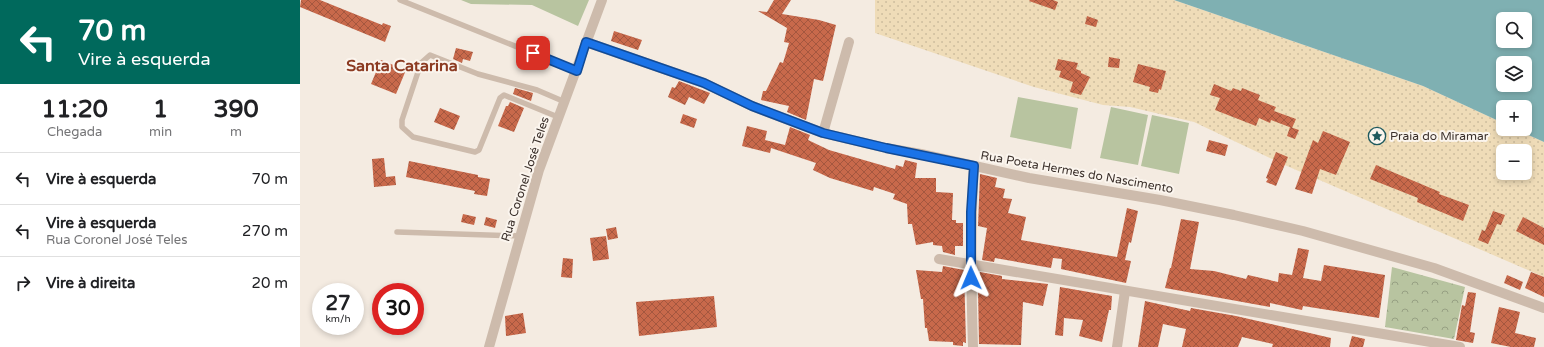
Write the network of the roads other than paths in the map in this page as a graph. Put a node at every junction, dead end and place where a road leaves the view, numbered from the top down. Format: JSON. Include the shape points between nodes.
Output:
{"nodes":[{"id":1,"x":400,"y":0,"type":"edge"},
{"id":2,"x":602,"y":0,"type":"edge"},
{"id":3,"x":586,"y":42,"type":"junction"},
{"id":4,"x":849,"y":42,"type":"dead end"},
{"id":5,"x":577,"y":71,"type":"junction"},
{"id":6,"x":565,"y":102,"type":"junction"},
{"id":7,"x":558,"y":117,"type":"junction"},
{"id":8,"x":823,"y":133,"type":"junction"},
{"id":9,"x":974,"y":166,"type":"junction"},
{"id":10,"x":397,"y":232,"type":"dead end"},
{"id":11,"x":520,"y":236,"type":"junction"},
{"id":12,"x":939,"y":259,"type":"dead end"},
{"id":13,"x":970,"y":264,"type":"junction"},
{"id":14,"x":1125,"y":291,"type":"junction"},
{"id":15,"x":1544,"y":308,"type":"edge"},
{"id":16,"x":490,"y":347,"type":"edge"},
{"id":17,"x":973,"y":347,"type":"edge"},
{"id":18,"x":1116,"y":347,"type":"edge"},
{"id":19,"x":1460,"y":347,"type":"edge"}],
"edges":[{"from":1,"to":5,"type":"lane"},
{"from":2,"to":3,"type":"street","name":"Rua Coronel José Teles"},
{"from":3,"to":5,"type":"street","name":"Rua Coronel José Teles"},
{"from":3,"to":8,"type":"street","name":"Rua Poeta Hermes do Nascimento","via":[[704,83],[752,106]]},
{"from":4,"to":8,"type":"street"},
{"from":5,"to":6,"type":"street","name":"Rua Coronel José Teles"},
{"from":6,"to":7,"type":"street","name":"Rua Coronel José Teles"},
{"from":6,"to":7,"type":"lane","via":[[537,90],[478,74],[430,55],[421,64],[402,120],[402,127],[413,137],[475,152],[479,150],[504,95]]},
{"from":7,"to":11,"type":"street","name":"Rua Coronel José Teles"},
{"from":8,"to":9,"type":"street","name":"Rua Poeta Hermes do Nascimento"},
{"from":9,"to":13,"type":"street"},
{"from":9,"to":15,"type":"street","name":"Rua Poeta Hermes do Nascimento","via":[[1175,203],[1303,231],[1434,268]]},
{"from":10,"to":11,"type":"lane"},
{"from":11,"to":16,"type":"street","name":"Rua Coronel José Teles"},
{"from":12,"to":13,"type":"street"},
{"from":13,"to":14,"type":"street"},
{"from":13,"to":17,"type":"street"},
{"from":14,"to":18,"type":"street"},
{"from":14,"to":19,"type":"street"}]}
